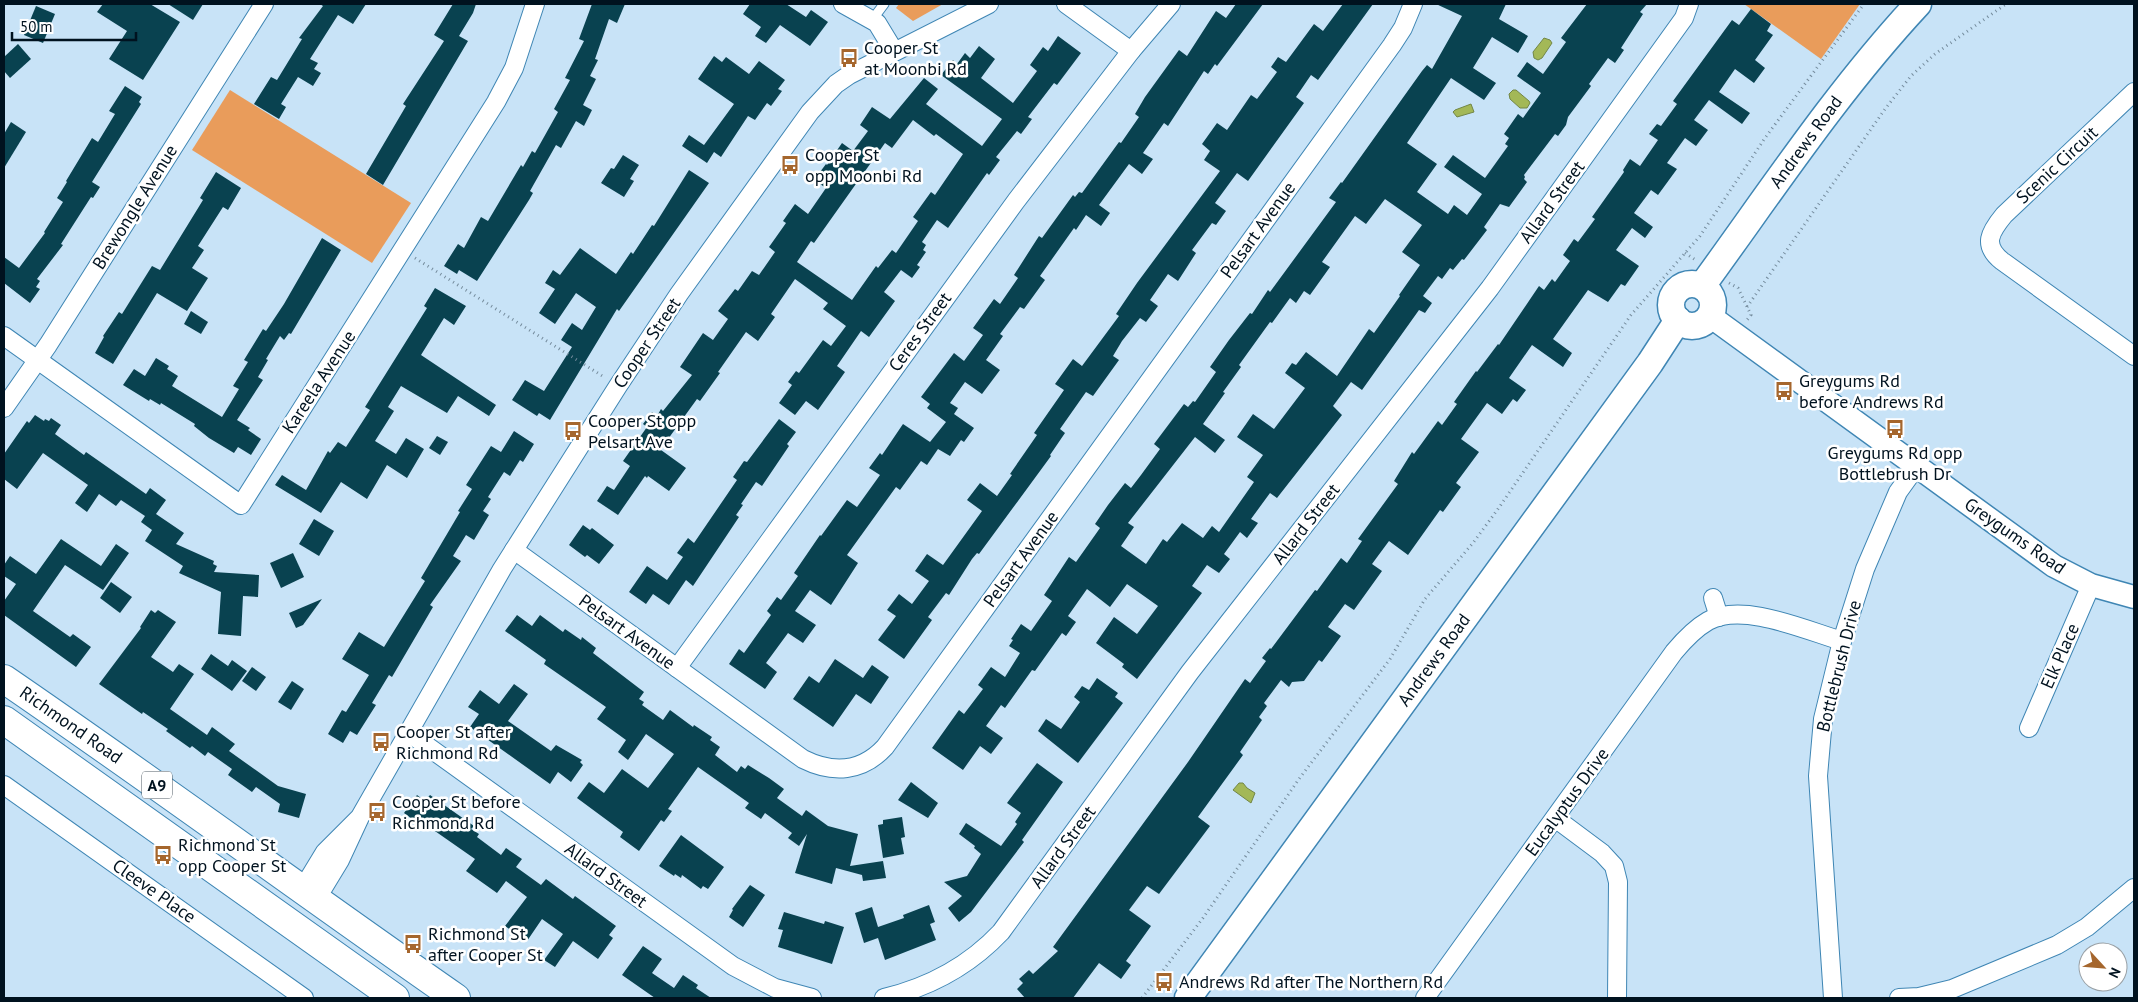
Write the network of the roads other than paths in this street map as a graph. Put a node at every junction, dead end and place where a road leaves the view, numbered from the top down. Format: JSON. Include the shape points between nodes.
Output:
{"nodes":[{"id":1,"x":264,"y":4,"type":"edge"},
{"id":2,"x":535,"y":4,"type":"edge"},
{"id":3,"x":843,"y":4,"type":"edge"},
{"id":4,"x":884,"y":4,"type":"edge"},
{"id":5,"x":989,"y":4,"type":"edge"},
{"id":6,"x":1066,"y":4,"type":"edge"},
{"id":7,"x":1172,"y":4,"type":"edge"},
{"id":8,"x":1413,"y":4,"type":"edge"},
{"id":9,"x":1689,"y":4,"type":"edge"},
{"id":10,"x":1918,"y":4,"type":"edge"},
{"id":11,"x":872,"y":20,"type":"junction"},
{"id":12,"x":894,"y":51,"type":"junction"},
{"id":13,"x":1131,"y":51,"type":"junction"},
{"id":14,"x":2134,"y":92,"type":"edge"},
{"id":15,"x":1701,"y":275,"type":"junction"},
{"id":16,"x":1710,"y":316,"type":"junction"},
{"id":17,"x":1678,"y":320,"type":"junction"},
{"id":18,"x":4,"y":336,"type":"edge"},
{"id":19,"x":2134,"y":356,"type":"edge"},
{"id":20,"x":38,"y":361,"type":"junction"},
{"id":21,"x":4,"y":408,"type":"edge"},
{"id":22,"x":1916,"y":467,"type":"junction"},
{"id":23,"x":514,"y":550,"type":"junction"},
{"id":24,"x":2091,"y":585,"type":"junction"},
{"id":25,"x":2134,"y":597,"type":"edge"},
{"id":26,"x":1713,"y":598,"type":"dead end"},
{"id":27,"x":1719,"y":617,"type":"junction"},
{"id":28,"x":1842,"y":641,"type":"junction"},
{"id":29,"x":678,"y":668,"type":"junction"},
{"id":30,"x":4,"y":679,"type":"edge"},
{"id":31,"x":4,"y":720,"type":"edge"},
{"id":32,"x":2029,"y":728,"type":"dead end"},
{"id":33,"x":410,"y":733,"type":"junction"},
{"id":34,"x":4,"y":785,"type":"edge"},
{"id":35,"x":1555,"y":818,"type":"junction"},
{"id":36,"x":207,"y":865,"type":"junction"},
{"id":37,"x":2134,"y":888,"type":"edge"},
{"id":38,"x":308,"y":895,"type":"junction"},
{"id":39,"x":350,"y":966,"type":"junction"},
{"id":40,"x":304,"y":998,"type":"edge"},
{"id":41,"x":395,"y":998,"type":"edge"},
{"id":42,"x":456,"y":998,"type":"edge"},
{"id":43,"x":812,"y":998,"type":"edge"},
{"id":44,"x":884,"y":998,"type":"edge"},
{"id":45,"x":1188,"y":998,"type":"edge"},
{"id":46,"x":1425,"y":998,"type":"edge"},
{"id":47,"x":1617,"y":998,"type":"edge"},
{"id":48,"x":1833,"y":998,"type":"edge"},
{"id":49,"x":1898,"y":998,"type":"edge"}],
"edges":[{"from":1,"to":20,"type":"street","name":"Brewongle Avenue"},
{"from":2,"to":20,"type":"street","name":"Kareela Avenue","via":[[506,84],[241,505]]},
{"from":3,"to":11,"type":"street"},
{"from":4,"to":11,"type":"lane"},
{"from":5,"to":12,"type":"street","name":"Cooper Street"},
{"from":6,"to":13,"type":"street"},
{"from":7,"to":13,"type":"street","name":"Ceres Street"},
{"from":8,"to":29,"type":"street","name":"Pelsart Avenue","via":[[1387,53],[879,753],[850,768],[835,770],[814,764]]},
{"from":9,"to":44,"type":"street","name":"Allard Street","via":[[1684,18],[1490,288],[1190,672],[1001,932],[974,958],[950,974],[919,988]]},
{"from":10,"to":15,"type":"main road","name":"Andrews Road","via":[[1835,102]]},
{"from":11,"to":12,"type":"street"},
{"from":12,"to":23,"type":"street","name":"Cooper Street","via":[[836,84],[810,112],[679,294]]},
{"from":13,"to":29,"type":"street","name":"Ceres Street","via":[[1016,201]]},
{"from":14,"to":19,"type":"street","name":"Scenic Circuit","via":[[2004,215],[1982,243],[2002,261]]},
{"from":15,"to":16,"type":"main road","via":[[1712,296]]},
{"from":15,"to":17,"type":"main road","via":[[1677,290],[1672,302]]},
{"from":16,"to":17,"type":"main road","via":[[1695,326]]},
{"from":16,"to":22,"type":"street","name":"Greygums Road"},
{"from":17,"to":45,"type":"main road","name":"Andrews Road"},
{"from":18,"to":20,"type":"street","name":"Kareela Avenue"},
{"from":20,"to":21,"type":"street","name":"Brewongle Avenue"},
{"from":22,"to":24,"type":"street","name":"Greygums Road","via":[[2054,566]]},
{"from":22,"to":28,"type":"street","name":"Bottlebrush Drive","via":[[1898,492],[1869,560]]},
{"from":23,"to":29,"type":"street","name":"Pelsart Avenue"},
{"from":23,"to":33,"type":"street","name":"Cooper Street"},
{"from":24,"to":25,"type":"street","name":"Greygums Road"},
{"from":24,"to":32,"type":"street","name":"Elk Place"},
{"from":26,"to":27,"type":"street"},
{"from":27,"to":28,"type":"street","name":"Eucalyptus Drive","via":[[1734,614],[1756,616]]},
{"from":27,"to":35,"type":"street","name":"Eucalyptus Drive","via":[[1692,632],[1674,652]]},
{"from":28,"to":48,"type":"street","name":"Bottlebrush Drive","via":[[1826,701],[1818,758]]},
{"from":30,"to":38,"type":"highway","name":"Richmond Road","number":"A9"},
{"from":31,"to":36,"type":"highway","name":"Richmond Road","number":"A9"},
{"from":33,"to":38,"type":"street","name":"Cooper Street","via":[[323,888]]},
{"from":33,"to":43,"type":"street","name":"Allard Street","via":[[733,966],[775,988]]},
{"from":34,"to":40,"type":"street","name":"Cleeve Place"},
{"from":35,"to":46,"type":"street","name":"Eucalyptus Drive"},
{"from":35,"to":47,"type":"street","via":[[1609,859],[1616,872],[1619,891]]},
{"from":36,"to":38,"type":"highway","via":[[285,897]]},
{"from":36,"to":39,"type":"highway","name":"Richmond Road","number":"A9"},
{"from":37,"to":49,"type":"street","via":[[2087,928],[2057,945],[1952,989]]},
{"from":38,"to":39,"type":"highway","via":[[312,920]]},
{"from":38,"to":42,"type":"highway","name":"Richmond Road","number":"A9"},
{"from":39,"to":41,"type":"highway","name":"Richmond Road","number":"A9"}]}
